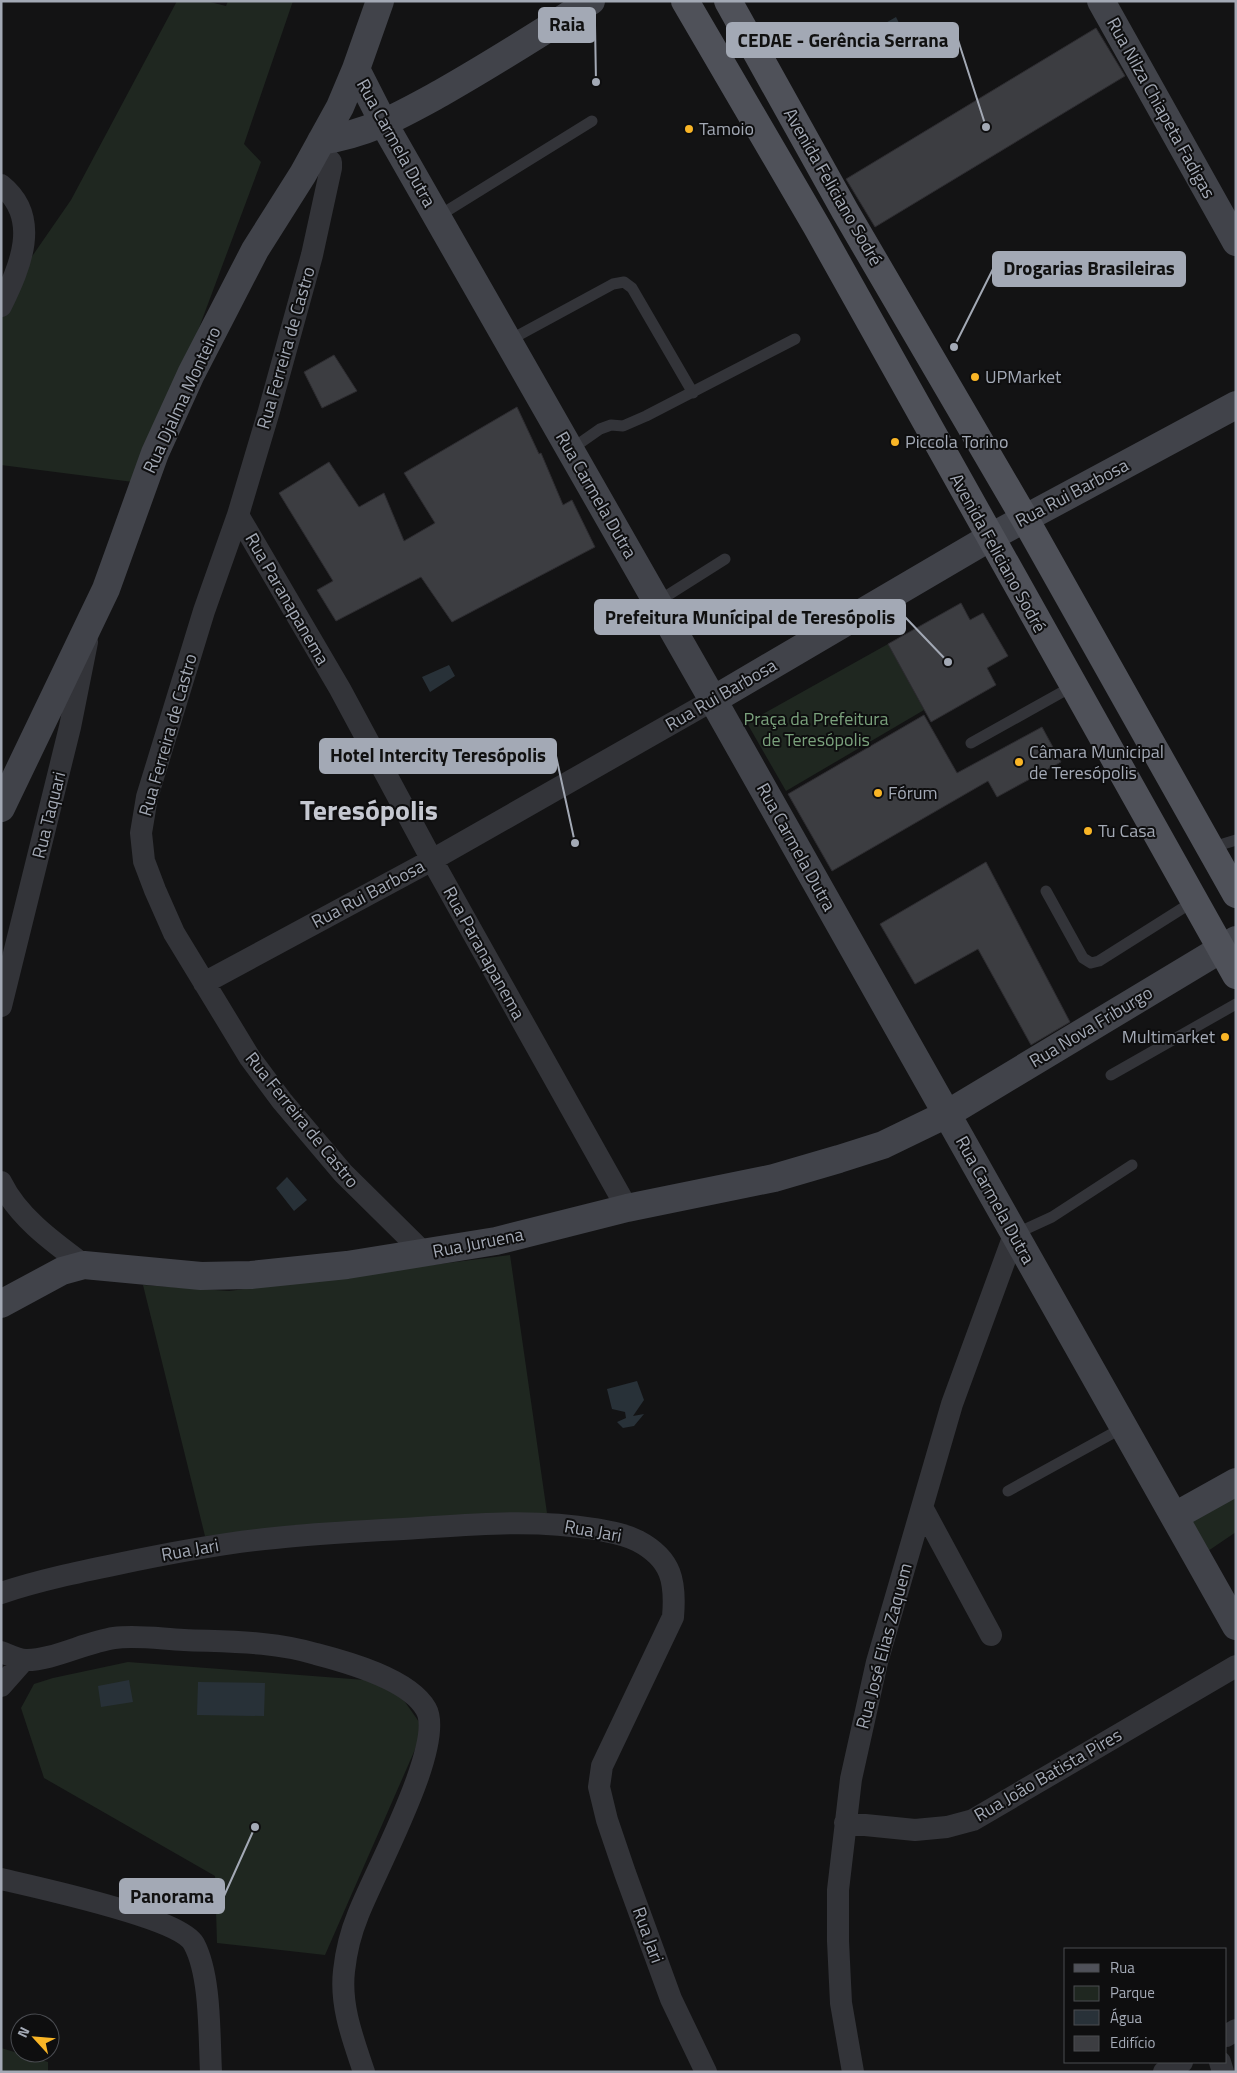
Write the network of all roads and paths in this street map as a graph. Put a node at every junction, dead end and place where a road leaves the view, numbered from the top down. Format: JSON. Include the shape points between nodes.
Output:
{"nodes":[{"id":1,"x":380,"y":1,"type":"edge"},
{"id":2,"x":591,"y":1,"type":"edge"},
{"id":3,"x":685,"y":1,"type":"edge"},
{"id":4,"x":728,"y":1,"type":"edge"},
{"id":5,"x":1101,"y":1,"type":"edge"},
{"id":6,"x":356,"y":69,"type":"junction"},
{"id":7,"x":592,"y":122,"type":"dead end"},
{"id":8,"x":384,"y":124,"type":"junction"},
{"id":9,"x":317,"y":150,"type":"junction"},
{"id":10,"x":1,"y":184,"type":"edge"},
{"id":11,"x":846,"y":211,"type":"junction"},
{"id":12,"x":438,"y":217,"type":"junction"},
{"id":13,"x":817,"y":227,"type":"junction"},
{"id":14,"x":1236,"y":242,"type":"edge"},
{"id":15,"x":1,"y":306,"type":"edge"},
{"id":16,"x":795,"y":339,"type":"dead end"},
{"id":17,"x":508,"y":341,"type":"junction"},
{"id":18,"x":693,"y":393,"type":"junction"},
{"id":19,"x":1236,"y":405,"type":"edge"},
{"id":20,"x":570,"y":450,"type":"junction"},
{"id":21,"x":238,"y":515,"type":"junction"},
{"id":22,"x":1025,"y":519,"type":"junction"},
{"id":23,"x":989,"y":538,"type":"junction"},
{"id":24,"x":725,"y":559,"type":"dead end"},
{"id":25,"x":657,"y":602,"type":"junction"},
{"id":26,"x":90,"y":624,"type":"junction"},
{"id":27,"x":1073,"y":686,"type":"junction"},
{"id":28,"x":713,"y":700,"type":"junction"},
{"id":29,"x":971,"y":743,"type":"dead end"},
{"id":30,"x":1,"y":808,"type":"edge"},
{"id":31,"x":1236,"y":840,"type":"edge"},
{"id":32,"x":1210,"y":848,"type":"junction"},
{"id":33,"x":432,"y":860,"type":"junction"},
{"id":34,"x":1046,"y":891,"type":"dead end"},
{"id":35,"x":1236,"y":894,"type":"edge"},
{"id":36,"x":1194,"y":901,"type":"junction"},
{"id":37,"x":1228,"y":944,"type":"edge"},
{"id":38,"x":1236,"y":975,"type":"edge"},
{"id":39,"x":204,"y":983,"type":"junction"},
{"id":40,"x":1236,"y":1004,"type":"edge"},
{"id":41,"x":1,"y":1006,"type":"edge"},
{"id":42,"x":1110,"y":1075,"type":"dead end"},
{"id":43,"x":947,"y":1114,"type":"junction"},
{"id":44,"x":1132,"y":1165,"type":"dead end"},
{"id":45,"x":1,"y":1182,"type":"edge"},
{"id":46,"x":627,"y":1208,"type":"junction"},
{"id":47,"x":1014,"y":1235,"type":"junction"},
{"id":48,"x":425,"y":1254,"type":"junction"},
{"id":49,"x":84,"y":1265,"type":"junction"},
{"id":50,"x":1,"y":1304,"type":"edge"},
{"id":51,"x":1124,"y":1427,"type":"junction"},
{"id":52,"x":1236,"y":1482,"type":"edge"},
{"id":53,"x":1008,"y":1491,"type":"dead end"},
{"id":54,"x":922,"y":1509,"type":"junction"},
{"id":55,"x":1175,"y":1516,"type":"junction"},
{"id":56,"x":1,"y":1593,"type":"edge"},
{"id":57,"x":1236,"y":1626,"type":"edge"},
{"id":58,"x":992,"y":1635,"type":"dead end"},
{"id":59,"x":1,"y":1652,"type":"edge"},
{"id":60,"x":24,"y":1660,"type":"junction"},
{"id":61,"x":1236,"y":1666,"type":"edge"},
{"id":62,"x":1,"y":1686,"type":"edge"},
{"id":63,"x":845,"y":1823,"type":"junction"},
{"id":64,"x":1,"y":1879,"type":"edge"},
{"id":65,"x":1180,"y":2063,"type":"edge"},
{"id":66,"x":211,"y":2072,"type":"edge"},
{"id":67,"x":364,"y":2072,"type":"edge"},
{"id":68,"x":706,"y":2072,"type":"edge"},
{"id":69,"x":853,"y":2072,"type":"edge"},
{"id":70,"x":1164,"y":2072,"type":"edge"}],
"edges":[{"from":1,"to":6,"type":"main road","name":"Rua Djalma Monteiro"},
{"from":2,"to":8,"type":"main road","via":[[483,69]]},
{"from":3,"to":13,"type":"main road","name":"Avenida Feliciano Sodré"},
{"from":4,"to":11,"type":"main road","name":"Avenida Feliciano Sodré"},
{"from":5,"to":14,"type":"main road","name":"Rua Nilza Chiapeta Fadigas"},
{"from":6,"to":8,"type":"main road","name":"Rua Carmela Dutra"},
{"from":6,"to":9,"type":"main road","name":"Rua Djalma Monteiro"},
{"from":7,"to":12,"type":"lane"},
{"from":8,"to":9,"type":"main road"},
{"from":8,"to":12,"type":"main road","name":"Rua Carmela Dutra"},
{"from":9,"to":21,"type":"street","name":"Rua Ferreira de Castro","via":[[331,162],[331,168],[296,315]]},
{"from":9,"to":26,"type":"main road","name":"Rua Djalma Monteiro","via":[[256,250],[191,374],[155,453],[106,589]]},
{"from":10,"to":15,"type":"street","via":[[17,201],[24,222],[24,248]]},
{"from":11,"to":13,"type":"main road"},
{"from":11,"to":22,"type":"main road","name":"Avenida Feliciano Sodré"},
{"from":12,"to":17,"type":"main road","name":"Rua Carmela Dutra"},
{"from":13,"to":23,"type":"main road","name":"Avenida Feliciano Sodré"},
{"from":16,"to":18,"type":"lane"},
{"from":17,"to":18,"type":"lane","via":[[614,284],[624,282],[632,288]]},
{"from":17,"to":20,"type":"main road","name":"Rua Carmela Dutra"},
{"from":18,"to":20,"type":"lane","via":[[623,426],[611,425],[600,429]]},
{"from":19,"to":22,"type":"main road","name":"Rua Rui Barbosa"},
{"from":20,"to":25,"type":"main road","name":"Rua Carmela Dutra"},
{"from":21,"to":33,"type":"street","name":"Rua Paranapanema","via":[[340,689]]},
{"from":21,"to":39,"type":"street","name":"Rua Ferreira de Castro","via":[[204,611],[147,797],[141,833],[144,861],[155,890],[174,933]]},
{"from":22,"to":23,"type":"main road","name":"Rua Rui Barbosa"},
{"from":22,"to":32,"type":"main road","name":"Avenida Feliciano Sodré"},
{"from":23,"to":27,"type":"main road","name":"Avenida Feliciano Sodré"},
{"from":23,"to":28,"type":"main road","name":"Rua Rui Barbosa"},
{"from":24,"to":25,"type":"lane"},
{"from":25,"to":28,"type":"main road","name":"Rua Carmela Dutra"},
{"from":26,"to":30,"type":"main road","name":"Rua Djalma Monteiro"},
{"from":26,"to":41,"type":"street","name":"Rua Taquari","via":[[70,727]]},
{"from":27,"to":29,"type":"lane"},
{"from":27,"to":36,"type":"main road","name":"Avenida Feliciano Sodré"},
{"from":28,"to":33,"type":"street","name":"Rua Rui Barbosa"},
{"from":28,"to":43,"type":"main road","name":"Rua Carmela Dutra"},
{"from":31,"to":32,"type":"lane"},
{"from":32,"to":35,"type":"main road","name":"Avenida Feliciano Sodré"},
{"from":33,"to":39,"type":"street","name":"Rua Rui Barbosa"},
{"from":33,"to":46,"type":"street","name":"Rua Paranapanema"},
{"from":34,"to":36,"type":"lane","via":[[1083,958],[1091,963],[1099,962]]},
{"from":36,"to":37,"type":"main road","name":"Avenida Feliciano Sodré"},
{"from":37,"to":38,"type":"main road","name":"Avenida Feliciano Sodré"},
{"from":37,"to":43,"type":"main road","name":"Rua Nova Friburgo"},
{"from":39,"to":48,"type":"street","name":"Rua Ferreira de Castro","via":[[250,1058],[282,1101],[343,1173]]},
{"from":40,"to":42,"type":"lane"},
{"from":43,"to":46,"type":"main road","name":"Rua Juruena","via":[[883,1145],[840,1159],[732,1188]]},
{"from":43,"to":47,"type":"main road","name":"Rua Carmela Dutra"},
{"from":44,"to":47,"type":"lane","via":[[1052,1217]]},
{"from":45,"to":49,"type":"street","via":[[22,1212]]},
{"from":46,"to":48,"type":"main road","name":"Rua Juruena"},
{"from":47,"to":51,"type":"main road","name":"Rua Carmela Dutra"},
{"from":47,"to":54,"type":"street","name":"Rua José Elias Zaquem","via":[[952,1404]]},
{"from":48,"to":49,"type":"main road","name":"Rua Juruena","via":[[251,1275],[201,1276]]},
{"from":49,"to":50,"type":"main road","name":"Rua Juruena","via":[[62,1271]]},
{"from":51,"to":53,"type":"lane"},
{"from":51,"to":55,"type":"main road","name":"Rua Carmela Dutra"},
{"from":52,"to":55,"type":"main road"},
{"from":54,"to":58,"type":"street"},
{"from":54,"to":63,"type":"street","name":"Rua José Elias Zaquem","via":[[877,1662],[851,1779]]},
{"from":55,"to":57,"type":"main road","name":"Rua Carmela Dutra"},
{"from":56,"to":68,"type":"street","name":"Rua Jari","via":[[72,1573],[201,1547],[274,1538],[445,1526],[517,1522],[580,1527],[620,1534],[652,1550],[666,1564],[672,1577],[675,1595],[672,1617],[602,1766],[599,1787],[619,1855],[671,1999]]},
{"from":59,"to":60,"type":"street"},
{"from":60,"to":62,"type":"street"},
{"from":60,"to":67,"type":"street","via":[[114,1638],[266,1644],[303,1650],[374,1672],[399,1684],[426,1709],[428,1747],[419,1775],[357,1916],[343,1972],[343,1999],[348,2024]]},
{"from":61,"to":63,"type":"street","name":"Rua João Batista Pires","via":[[973,1820],[915,1830]]},
{"from":63,"to":69,"type":"street","name":"Rua José Elias Zaquem","via":[[838,1890],[838,1941],[842,2004]]},
{"from":64,"to":66,"type":"street","via":[[156,1921],[181,1932],[193,1942],[204,1977]]},
{"from":65,"to":70,"type":"street"}]}
